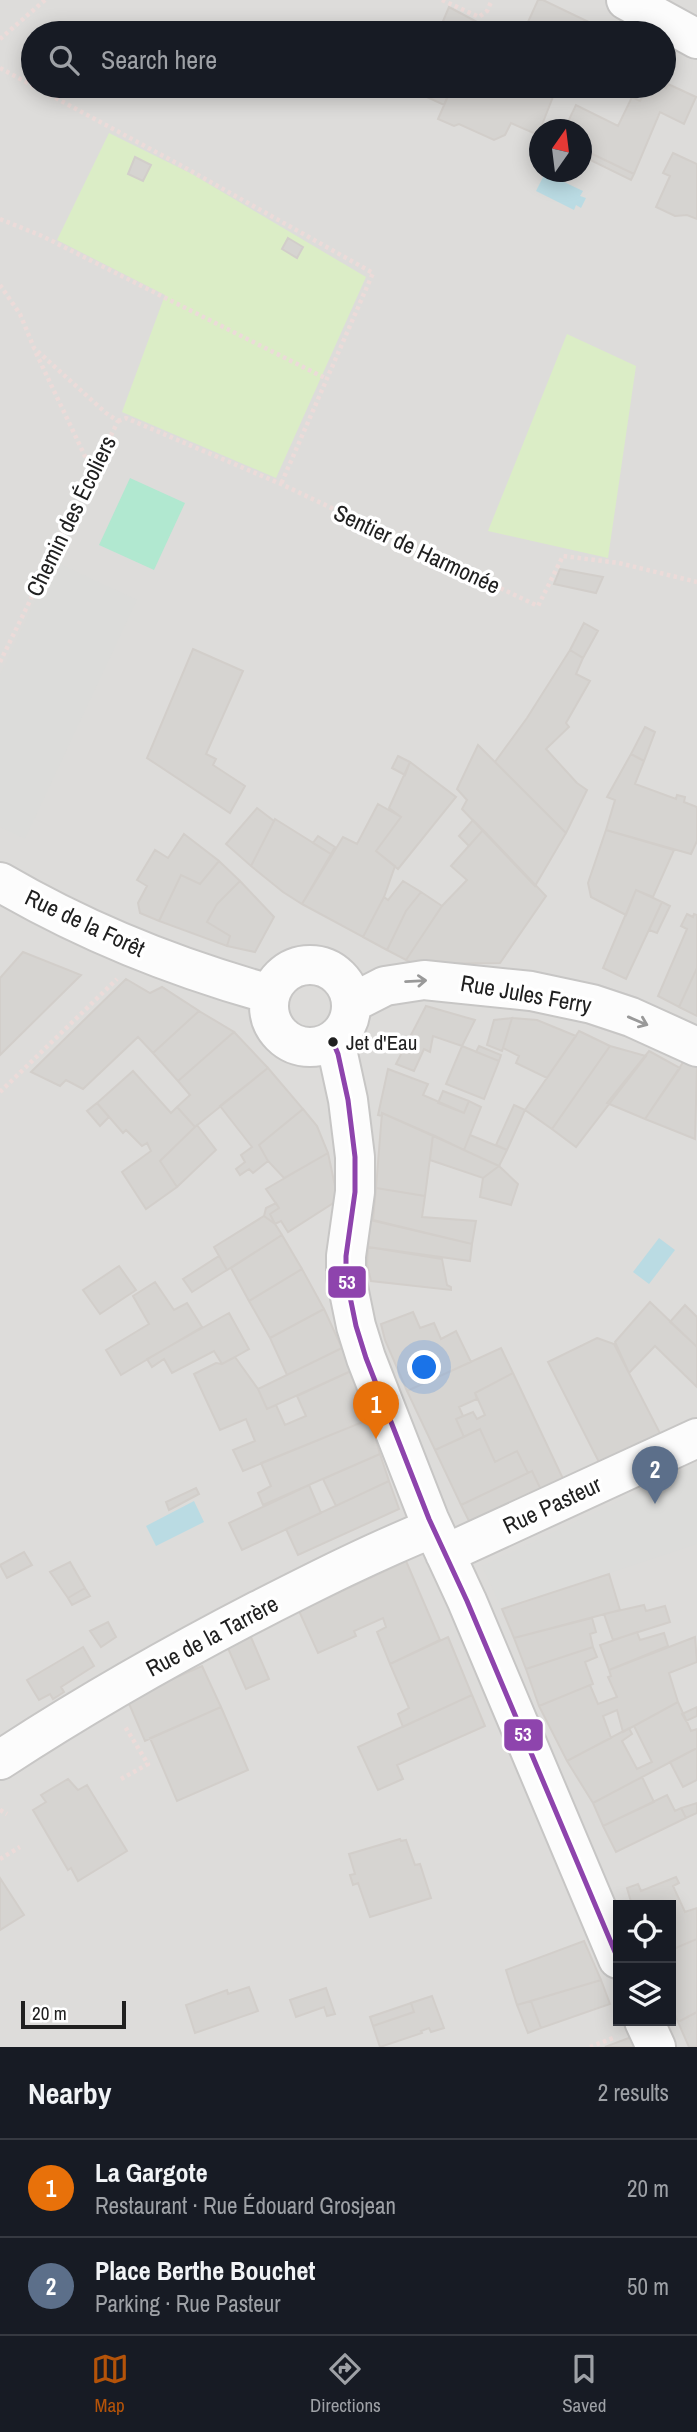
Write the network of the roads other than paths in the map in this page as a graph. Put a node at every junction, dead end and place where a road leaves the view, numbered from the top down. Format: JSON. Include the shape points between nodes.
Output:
{"nodes":[{"id":1,"x":626,"y":0,"type":"edge"},
{"id":2,"x":664,"y":21,"type":"edge"},
{"id":3,"x":676,"y":27,"type":"edge"},
{"id":4,"x":697,"y":39,"type":"edge"},
{"id":5,"x":0,"y":881,"type":"edge"},
{"id":6,"x":270,"y":994,"type":"junction"},
{"id":7,"x":352,"y":1003,"type":"junction"},
{"id":8,"x":333,"y":1042,"type":"junction"},
{"id":9,"x":697,"y":1047,"type":"edge"},
{"id":10,"x":697,"y":1438,"type":"edge"},
{"id":11,"x":439,"y":1541,"type":"junction"},
{"id":12,"x":0,"y":1760,"type":"edge"},
{"id":13,"x":613,"y":1947,"type":"edge"},
{"id":14,"x":646,"y":2026,"type":"edge"},
{"id":15,"x":656,"y":2047,"type":"edge"}],
"edges":[{"from":1,"to":2,"type":"street"},
{"from":3,"to":4,"type":"street"},
{"from":5,"to":6,"type":"street","name":"Rue de la Forêt","via":[[81,926]]},
{"from":6,"to":7,"type":"street","via":[[287,972],[315,965],[340,977]]},
{"from":6,"to":8,"type":"street","via":[[269,1014],[277,1032],[293,1045],[314,1048]]},
{"from":7,"to":8,"type":"street","via":[[345,1030]]},
{"from":7,"to":9,"type":"street","name":"Rue Jules Ferry","one_way":true,"via":[[385,986],[424,980],[531,991],[631,1017]]},
{"from":8,"to":11,"type":"street","via":[[348,1100],[355,1157],[355,1192],[345,1256],[356,1326]]},
{"from":10,"to":11,"type":"street","name":"Rue Pasteur"},
{"from":11,"to":12,"type":"street","name":"Rue de la Tarrère","via":[[334,1572],[176,1654]]},
{"from":11,"to":13,"type":"street"},
{"from":14,"to":15,"type":"street"}]}
